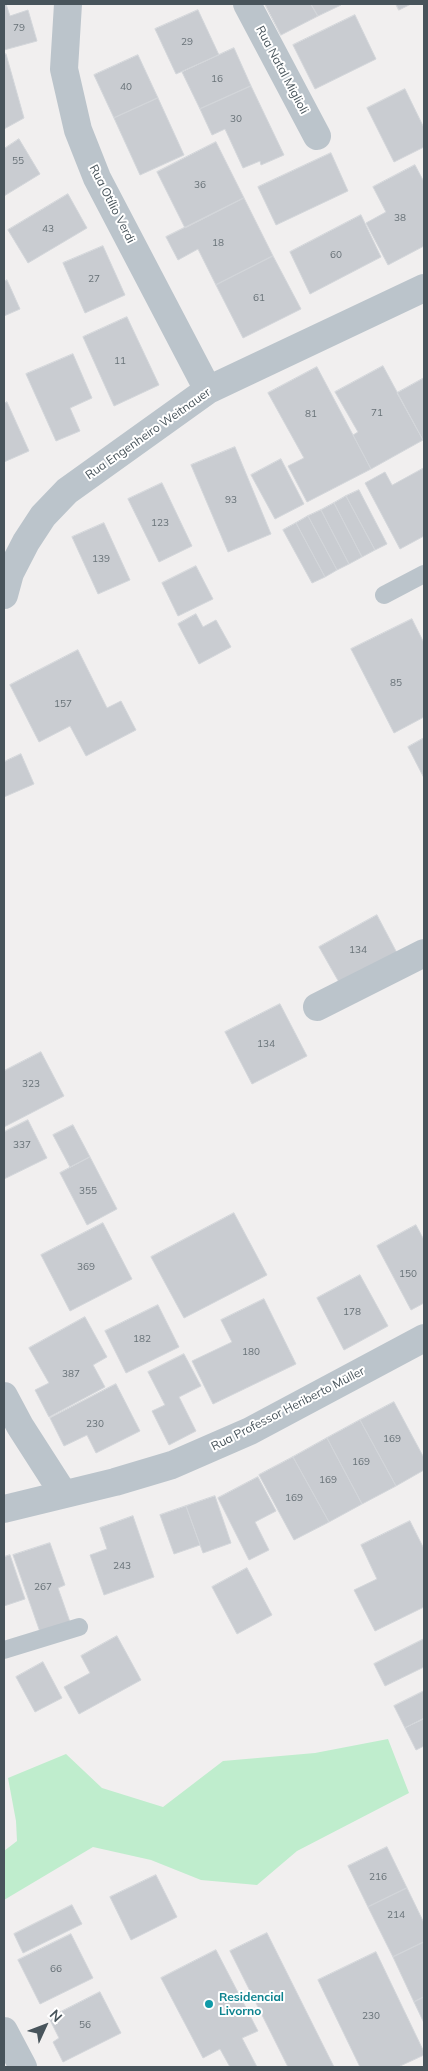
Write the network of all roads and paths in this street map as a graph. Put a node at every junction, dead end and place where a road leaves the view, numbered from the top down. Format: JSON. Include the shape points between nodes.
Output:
{"nodes":[{"id":1,"x":247,"y":4,"type":"edge"},
{"id":2,"x":72,"y":5,"type":"edge"},
{"id":3,"x":317,"y":136,"type":"dead end"},
{"id":4,"x":424,"y":288,"type":"edge"},
{"id":5,"x":208,"y":390,"type":"junction"},
{"id":6,"x":424,"y":574,"type":"edge"},
{"id":7,"x":6,"y":578,"type":"edge"},
{"id":8,"x":384,"y":595,"type":"dead end"},
{"id":9,"x":424,"y":953,"type":"edge"},
{"id":10,"x":317,"y":1007,"type":"dead end"},
{"id":11,"x":424,"y":1338,"type":"edge"},
{"id":12,"x":4,"y":1396,"type":"edge"},
{"id":13,"x":62,"y":1493,"type":"junction"},
{"id":14,"x":4,"y":1509,"type":"edge"},
{"id":15,"x":79,"y":1627,"type":"dead end"},
{"id":16,"x":4,"y":1650,"type":"edge"},
{"id":17,"x":4,"y":2031,"type":"edge"},
{"id":18,"x":23,"y":2067,"type":"edge"}],
"edges":[{"from":1,"to":3,"type":"street","name":"Rua Natal Miglioli"},
{"from":2,"to":5,"type":"street","name":"Rua Otílio Verdi","via":[[64,69],[78,130],[97,178]]},
{"from":4,"to":5,"type":"street","name":"Rua Engenheiro Weitnauer"},
{"from":5,"to":7,"type":"street","name":"Rua Engenheiro Weitnauer","via":[[67,491],[43,516]]},
{"from":6,"to":8,"type":"lane"},
{"from":9,"to":10,"type":"street"},
{"from":11,"to":13,"type":"street","name":"Rua Professor Heriberto Müller","via":[[250,1431],[172,1465]]},
{"from":12,"to":13,"type":"street"},
{"from":13,"to":14,"type":"street","name":"Rua Professor Heriberto Müller"},
{"from":15,"to":16,"type":"lane"},
{"from":17,"to":18,"type":"street"}]}
